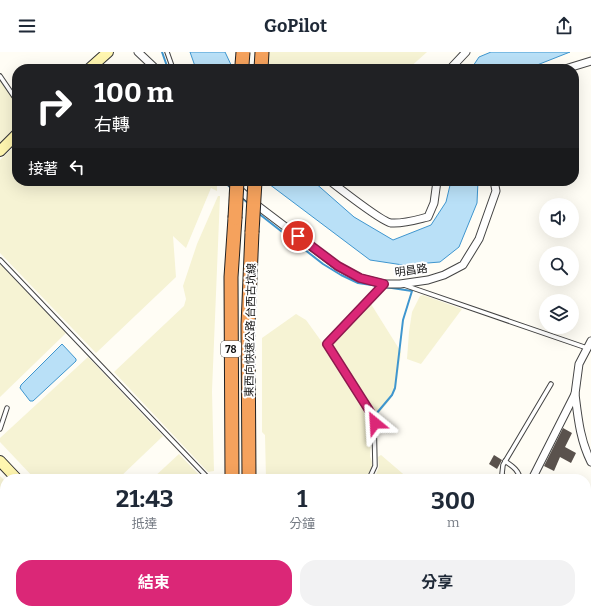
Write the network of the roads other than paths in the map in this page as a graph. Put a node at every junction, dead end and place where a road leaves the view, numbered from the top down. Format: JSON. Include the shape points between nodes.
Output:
{"nodes":[{"id":1,"x":108,"y":52,"type":"edge"},
{"id":2,"x":140,"y":52,"type":"edge"},
{"id":3,"x":167,"y":52,"type":"edge"},
{"id":4,"x":239,"y":52,"type":"edge"},
{"id":5,"x":243,"y":52,"type":"edge"},
{"id":6,"x":262,"y":52,"type":"edge"},
{"id":7,"x":466,"y":52,"type":"edge"},
{"id":8,"x":591,"y":61,"type":"edge"},
{"id":9,"x":95,"y":64,"type":"edge"},
{"id":10,"x":151,"y":64,"type":"edge"},
{"id":11,"x":171,"y":64,"type":"edge"},
{"id":12,"x":242,"y":64,"type":"edge"},
{"id":13,"x":243,"y":64,"type":"edge"},
{"id":14,"x":261,"y":64,"type":"edge"},
{"id":15,"x":454,"y":64,"type":"edge"},
{"id":16,"x":579,"y":65,"type":"edge"},
{"id":17,"x":0,"y":76,"type":"edge"},
{"id":18,"x":12,"y":93,"type":"edge"},
{"id":19,"x":12,"y":139,"type":"edge"},
{"id":20,"x":0,"y":151,"type":"edge"},
{"id":21,"x":235,"y":186,"type":"edge"},
{"id":22,"x":236,"y":186,"type":"edge"},
{"id":23,"x":255,"y":186,"type":"edge"},
{"id":24,"x":336,"y":186,"type":"edge"},
{"id":25,"x":436,"y":186,"type":"edge"},
{"id":26,"x":495,"y":186,"type":"edge"},
{"id":27,"x":0,"y":260,"type":"edge"},
{"id":28,"x":384,"y":284,"type":"junction"},
{"id":29,"x":400,"y":284,"type":"junction"},
{"id":30,"x":591,"y":341,"type":"edge"},
{"id":31,"x":587,"y":348,"type":"junction"},
{"id":32,"x":551,"y":384,"type":"dead end"},
{"id":33,"x":575,"y":394,"type":"junction"},
{"id":34,"x":7,"y":408,"type":"dead end"},
{"id":35,"x":0,"y":429,"type":"edge"},
{"id":36,"x":0,"y":461,"type":"edge"},
{"id":37,"x":505,"y":462,"type":"junction"},
{"id":38,"x":591,"y":462,"type":"edge"},
{"id":39,"x":12,"y":474,"type":"edge"},
{"id":40,"x":203,"y":474,"type":"edge"},
{"id":41,"x":232,"y":474,"type":"edge"},
{"id":42,"x":249,"y":474,"type":"edge"},
{"id":43,"x":371,"y":474,"type":"edge"},
{"id":44,"x":504,"y":474,"type":"edge"},
{"id":45,"x":519,"y":474,"type":"edge"},
{"id":46,"x":535,"y":474,"type":"edge"}],
"edges":[{"from":1,"to":9,"type":"street"},
{"from":2,"to":10,"type":"street"},
{"from":3,"to":11,"type":"lane"},
{"from":4,"to":13,"type":"street"},
{"from":5,"to":12,"type":"highway","bridge":true},
{"from":6,"to":14,"type":"highway"},
{"from":7,"to":15,"type":"street"},
{"from":8,"to":16,"type":"street"},
{"from":17,"to":18,"type":"lane"},
{"from":19,"to":20,"type":"street"},
{"from":21,"to":28,"type":"street","name":"明昌路","via":[[338,266],[360,278]]},
{"from":22,"to":41,"type":"highway","name":"東西向快速公路 台西古坑線","number":"78","bridge":true,"via":[[231,277]]},
{"from":23,"to":42,"type":"highway","name":"東西向快速公路 台西古坑線","number":"78","bridge":true,"via":[[248,325]]},
{"from":24,"to":25,"type":"street","via":[[390,223],[410,222],[428,217],[434,203]]},
{"from":26,"to":29,"type":"street","name":"明昌路","via":[[496,191],[479,239],[463,265],[428,280]]},
{"from":27,"to":40,"type":"lane"},
{"from":28,"to":29,"type":"street","name":"明昌路"},
{"from":28,"to":43,"type":"lane","via":[[327,344],[374,418],[375,466]]},
{"from":29,"to":31,"type":"lane"},
{"from":30,"to":31,"type":"street"},
{"from":31,"to":33,"type":"street","via":[[579,364]]},
{"from":32,"to":37,"type":"lane"},
{"from":33,"to":38,"type":"street","via":[[578,428]]},
{"from":33,"to":46,"type":"street"},
{"from":34,"to":35,"type":"lane"},
{"from":36,"to":39,"type":"street"},
{"from":37,"to":44,"type":"lane","via":[[502,469]]},
{"from":37,"to":45,"type":"lane"}]}
